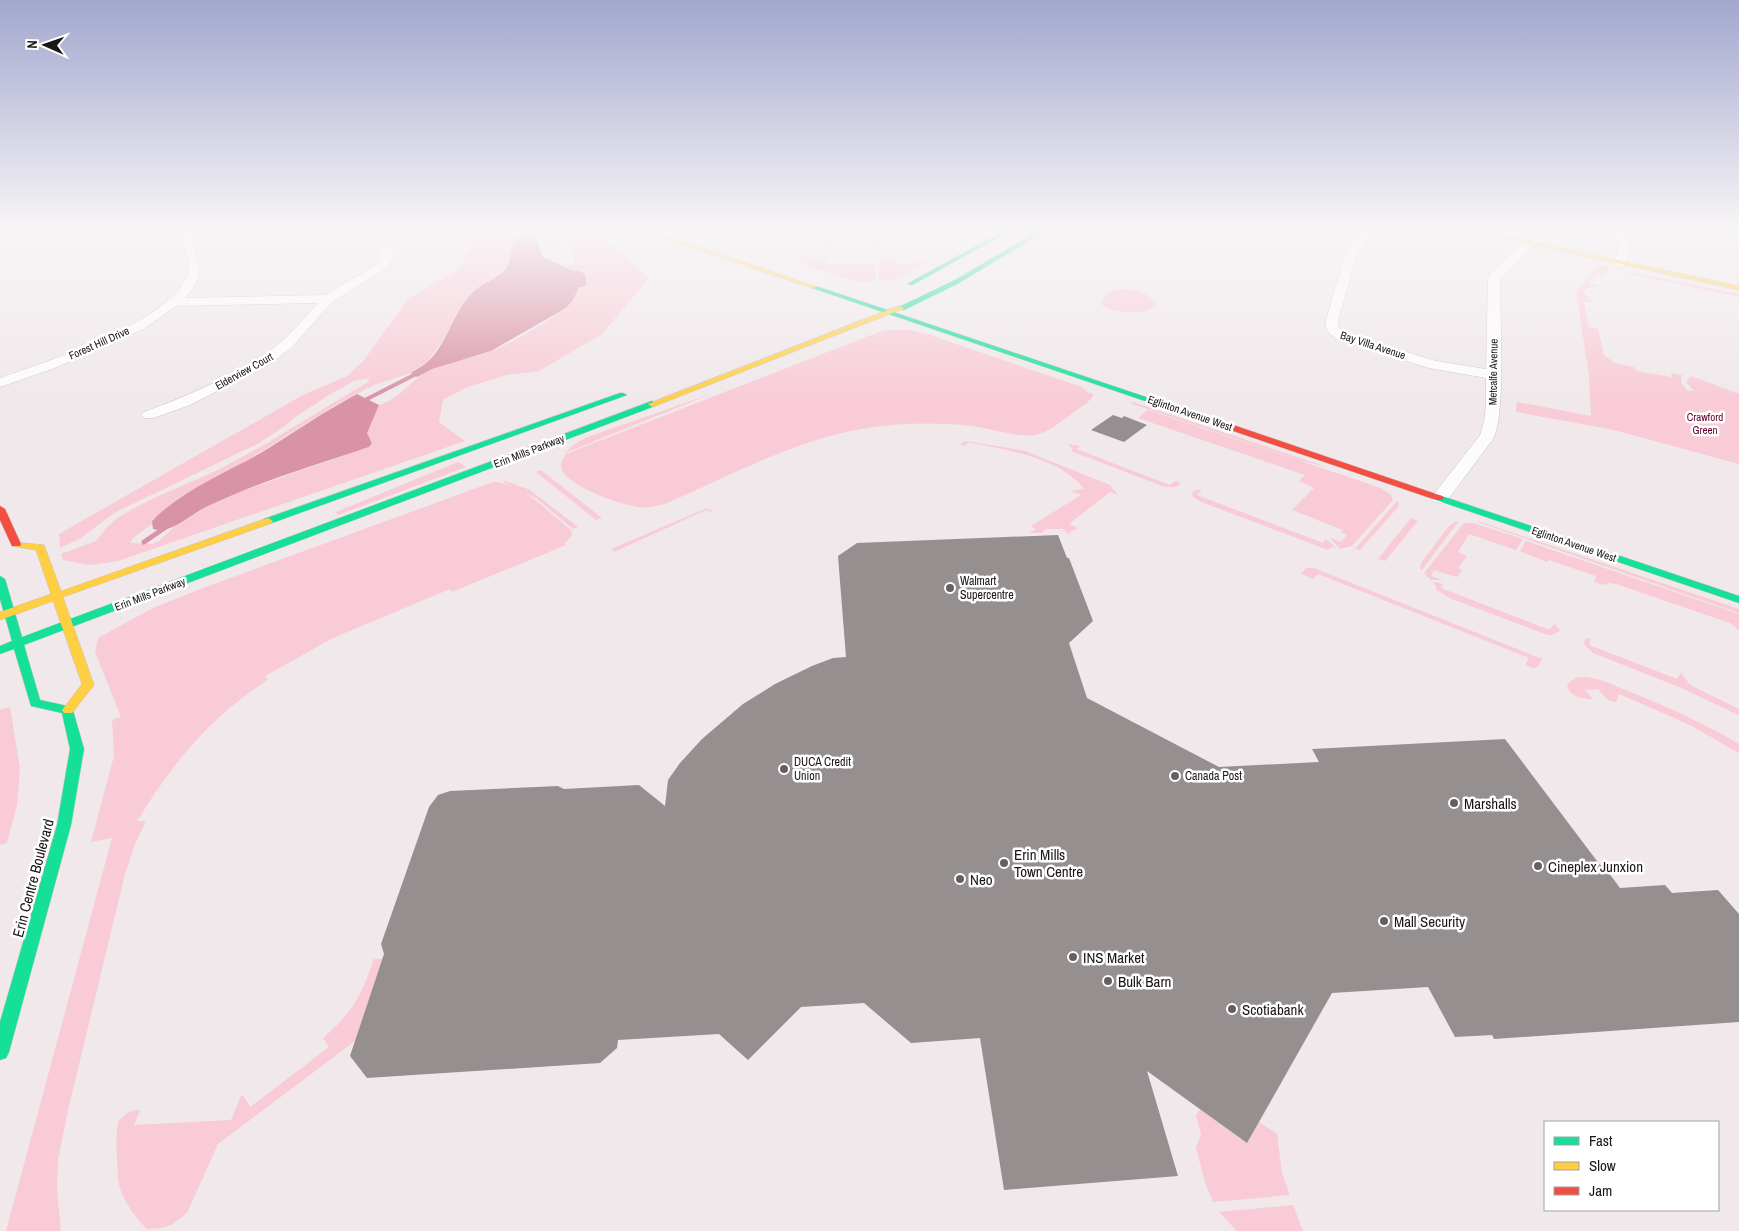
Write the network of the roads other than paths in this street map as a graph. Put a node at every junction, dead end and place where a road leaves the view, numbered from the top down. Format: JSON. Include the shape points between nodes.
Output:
{"nodes":[{"id":1,"x":188,"y":286,"type":"edge"},
{"id":2,"x":349,"y":286,"type":"edge"},
{"id":3,"x":811,"y":286,"type":"edge"},
{"id":4,"x":847,"y":286,"type":"edge"},
{"id":5,"x":905,"y":286,"type":"edge"},
{"id":6,"x":946,"y":286,"type":"edge"},
{"id":7,"x":1342,"y":286,"type":"edge"},
{"id":8,"x":1494,"y":286,"type":"edge"},
{"id":9,"x":896,"y":291,"type":"dead end"},
{"id":10,"x":879,"y":297,"type":"junction"},
{"id":11,"x":328,"y":299,"type":"junction"},
{"id":12,"x":174,"y":302,"type":"junction"},
{"id":13,"x":863,"y":304,"type":"junction"},
{"id":14,"x":906,"y":306,"type":"junction"},
{"id":15,"x":847,"y":310,"type":"dead end"},
{"id":16,"x":889,"y":312,"type":"junction"},
{"id":17,"x":947,"y":319,"type":"dead end"},
{"id":18,"x":1494,"y":375,"type":"junction"},
{"id":19,"x":0,"y":383,"type":"edge"},
{"id":20,"x":636,"y":390,"type":"dead end"},
{"id":21,"x":149,"y":415,"type":"dead end"},
{"id":22,"x":1445,"y":489,"type":"junction"},
{"id":23,"x":0,"y":509,"type":"edge"},
{"id":24,"x":16,"y":544,"type":"junction"},
{"id":25,"x":5,"y":554,"type":"dead end"},
{"id":26,"x":0,"y":579,"type":"edge"},
{"id":27,"x":57,"y":596,"type":"junction"},
{"id":28,"x":1739,"y":600,"type":"edge"},
{"id":29,"x":5,"y":615,"type":"edge"},
{"id":30,"x":67,"y":625,"type":"junction"},
{"id":31,"x":18,"y":643,"type":"junction"},
{"id":32,"x":0,"y":650,"type":"edge"},
{"id":33,"x":68,"y":710,"type":"junction"},
{"id":34,"x":0,"y":1052,"type":"edge"}],
"edges":[{"from":1,"to":12,"type":"street","name":"Forest Hill Drive"},
{"from":2,"to":11,"type":"street","name":"Elderview Court"},
{"from":3,"to":13,"type":"main road","name":"Eglinton Avenue West"},
{"from":4,"to":10,"type":"main road"},
{"from":5,"to":9,"type":"main road"},
{"from":6,"to":14,"type":"main road","name":"Erin Mills Parkway"},
{"from":7,"to":18,"type":"street","name":"Bay Villa Avenue","via":[[1330,326],[1343,337],[1434,364]]},
{"from":8,"to":18,"type":"street","name":"Metcalfe Avenue"},
{"from":10,"to":13,"type":"main road"},
{"from":10,"to":14,"type":"main road"},
{"from":11,"to":12,"type":"street"},
{"from":11,"to":21,"type":"street","name":"Elderview Court","via":[[286,344],[264,361],[185,402]]},
{"from":12,"to":19,"type":"street","name":"Forest Hill Drive","via":[[110,340]]},
{"from":13,"to":15,"type":"main road"},
{"from":13,"to":16,"type":"main road","name":"Eglinton Avenue West"},
{"from":14,"to":16,"type":"main road","name":"Erin Mills Parkway"},
{"from":14,"to":17,"type":"main road"},
{"from":16,"to":22,"type":"main road","name":"Eglinton Avenue West"},
{"from":16,"to":30,"type":"main road","name":"Erin Mills Parkway"},
{"from":18,"to":22,"type":"street","name":"Metcalfe Avenue","via":[[1488,436]]},
{"from":20,"to":27,"type":"main road","name":"Erin Mills Parkway"},
{"from":22,"to":28,"type":"main road","name":"Eglinton Avenue West"},
{"from":23,"to":24,"type":"main road"},
{"from":24,"to":25,"type":"main road"},
{"from":24,"to":27,"type":"main road","via":[[40,547]]},
{"from":26,"to":29,"type":"main road"},
{"from":27,"to":29,"type":"main road","name":"Erin Mills Parkway"},
{"from":27,"to":30,"type":"main road"},
{"from":29,"to":31,"type":"main road"},
{"from":30,"to":31,"type":"main road","name":"Erin Mills Parkway"},
{"from":30,"to":33,"type":"main road","via":[[88,685]]},
{"from":31,"to":32,"type":"main road","name":"Erin Mills Parkway"},
{"from":31,"to":33,"type":"main road","via":[[35,703]]},
{"from":33,"to":34,"type":"main road","name":"Erin Centre Boulevard","via":[[77,748],[64,825]]}]}
